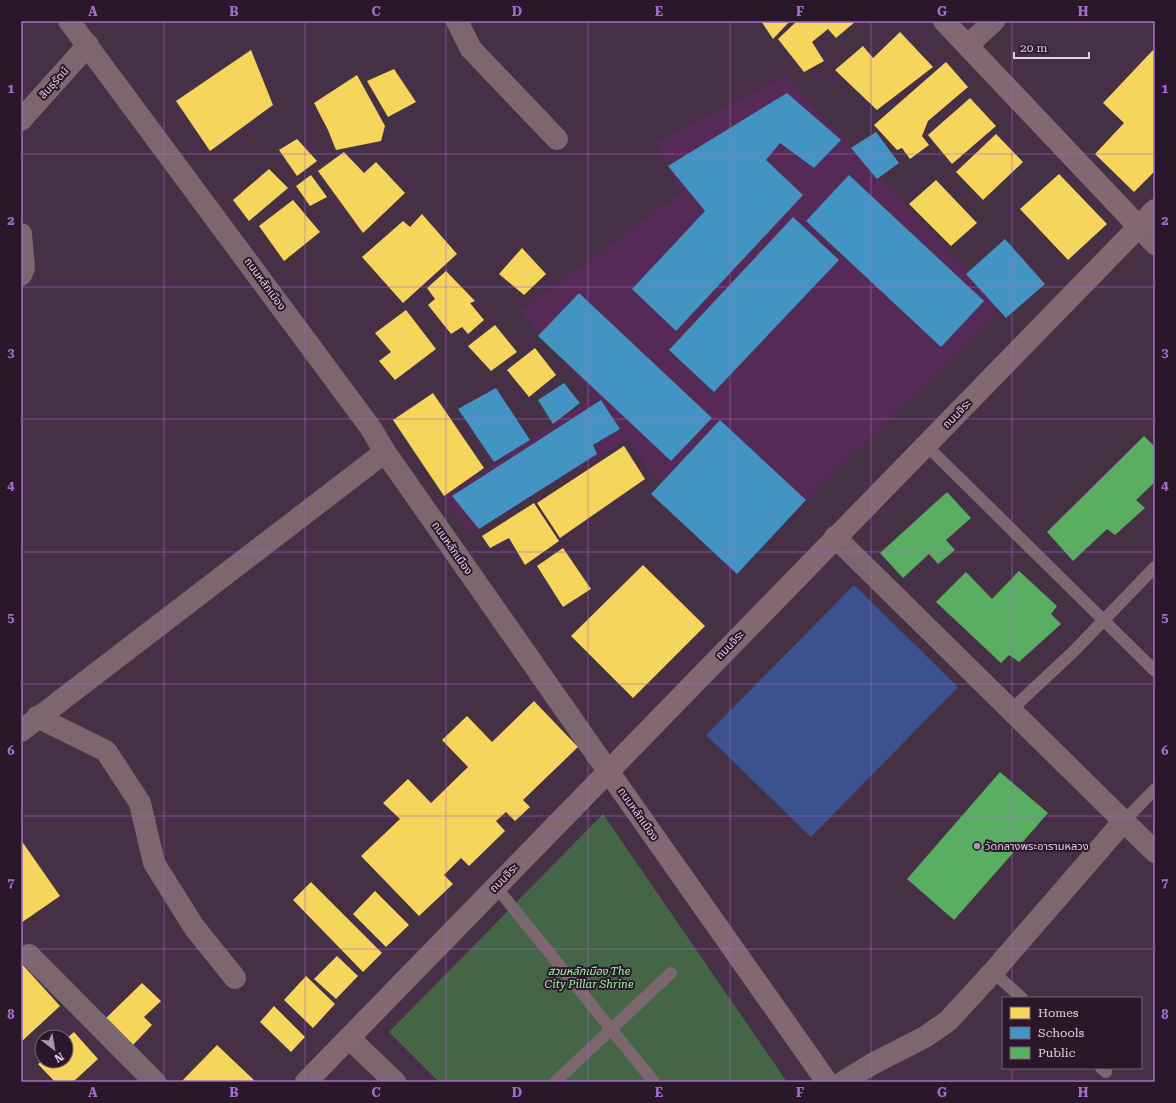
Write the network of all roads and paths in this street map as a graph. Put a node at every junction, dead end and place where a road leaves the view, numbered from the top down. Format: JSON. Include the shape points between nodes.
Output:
{"nodes":[{"id":1,"x":69,"y":21,"type":"edge"},
{"id":2,"x":457,"y":21,"type":"edge"},
{"id":3,"x":944,"y":21,"type":"edge"},
{"id":4,"x":994,"y":21,"type":"edge"},
{"id":5,"x":88,"y":45,"type":"junction"},
{"id":6,"x":968,"y":45,"type":"junction"},
{"id":7,"x":21,"y":120,"type":"edge"},
{"id":8,"x":557,"y":139,"type":"dead end"},
{"id":9,"x":1155,"y":210,"type":"edge"},
{"id":10,"x":1138,"y":227,"type":"junction"},
{"id":11,"x":21,"y":234,"type":"edge"},
{"id":12,"x":1155,"y":244,"type":"edge"},
{"id":13,"x":21,"y":275,"type":"edge"},
{"id":14,"x":926,"y":445,"type":"junction"},
{"id":15,"x":385,"y":452,"type":"junction"},
{"id":16,"x":835,"y":537,"type":"junction"},
{"id":17,"x":1155,"y":567,"type":"edge"},
{"id":18,"x":1104,"y":620,"type":"junction"},
{"id":19,"x":1155,"y":671,"type":"edge"},
{"id":20,"x":1011,"y":710,"type":"junction"},
{"id":21,"x":29,"y":724,"type":"edge"},
{"id":22,"x":608,"y":771,"type":"junction"},
{"id":23,"x":1155,"y":789,"type":"edge"},
{"id":24,"x":1122,"y":822,"type":"junction"},
{"id":25,"x":1155,"y":852,"type":"edge"},
{"id":26,"x":496,"y":887,"type":"junction"},
{"id":27,"x":29,"y":955,"type":"dead end"},
{"id":28,"x":993,"y":972,"type":"junction"},
{"id":29,"x":670,"y":973,"type":"dead end"},
{"id":30,"x":235,"y":978,"type":"dead end"},
{"id":31,"x":1021,"y":997,"type":"edge"},
{"id":32,"x":610,"y":1028,"type":"junction"},
{"id":33,"x":349,"y":1038,"type":"junction"},
{"id":34,"x":154,"y":1082,"type":"edge"},
{"id":35,"x":306,"y":1082,"type":"edge"},
{"id":36,"x":395,"y":1082,"type":"edge"},
{"id":37,"x":555,"y":1082,"type":"edge"},
{"id":38,"x":654,"y":1082,"type":"edge"},
{"id":39,"x":827,"y":1082,"type":"edge"},
{"id":40,"x":843,"y":1082,"type":"edge"}],
"edges":[{"from":1,"to":5,"type":"street","name":"ถนนหลักเมือง"},
{"from":2,"to":8,"type":"street","via":[[471,49]]},
{"from":3,"to":6,"type":"main road"},
{"from":4,"to":6,"type":"street"},
{"from":5,"to":7,"type":"street","name":"สินธุรัตน์"},
{"from":5,"to":15,"type":"street","name":"ถนนหลักเมือง","via":[[370,427]]},
{"from":6,"to":10,"type":"main road"},
{"from":9,"to":10,"type":"main road","name":"ถนนจิระ"},
{"from":10,"to":12,"type":"street"},
{"from":10,"to":14,"type":"main road","name":"ถนนจิระ"},
{"from":11,"to":13,"type":"street","via":[[24,268]]},
{"from":14,"to":16,"type":"main road","name":"ถนนจิระ"},
{"from":14,"to":18,"type":"lane"},
{"from":15,"to":21,"type":"street"},
{"from":15,"to":22,"type":"street","name":"ถนนหลักเมือง"},
{"from":16,"to":20,"type":"street"},
{"from":16,"to":22,"type":"main road","name":"ถนนจิระ"},
{"from":17,"to":18,"type":"lane"},
{"from":18,"to":19,"type":"lane"},
{"from":18,"to":20,"type":"lane"},
{"from":20,"to":24,"type":"street"},
{"from":21,"to":30,"type":"street","via":[[106,751],[140,804],[154,863],[194,927]]},
{"from":22,"to":26,"type":"main road","name":"ถนนจิระ"},
{"from":22,"to":39,"type":"main road","name":"ถนนหลักเมือง"},
{"from":23,"to":24,"type":"lane"},
{"from":24,"to":25,"type":"street"},
{"from":24,"to":28,"type":"street"},
{"from":26,"to":32,"type":"lane"},
{"from":26,"to":33,"type":"main road","name":"ถนนจิระ"},
{"from":27,"to":34,"type":"street"},
{"from":28,"to":31,"type":"lane"},
{"from":28,"to":40,"type":"street","via":[[948,1021],[925,1037]]},
{"from":29,"to":32,"type":"lane"},
{"from":32,"to":37,"type":"lane"},
{"from":32,"to":38,"type":"lane"},
{"from":33,"to":35,"type":"main road","name":"ถนนจิระ"},
{"from":33,"to":36,"type":"street"}]}
